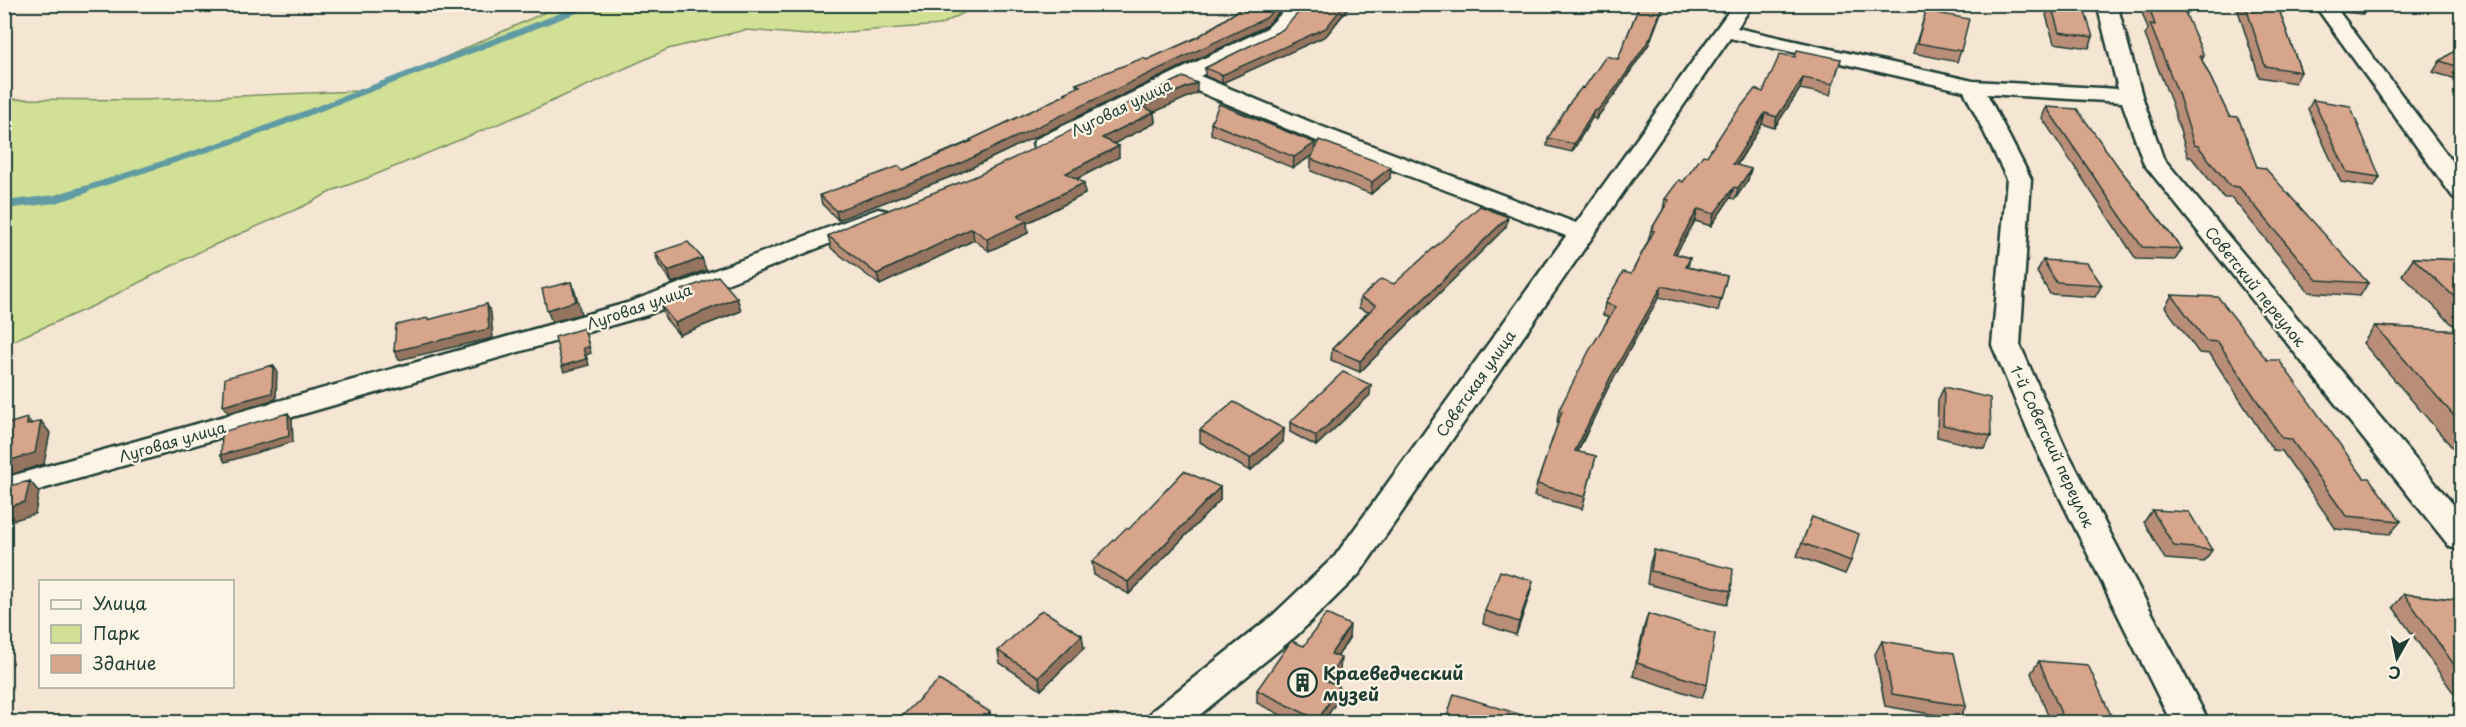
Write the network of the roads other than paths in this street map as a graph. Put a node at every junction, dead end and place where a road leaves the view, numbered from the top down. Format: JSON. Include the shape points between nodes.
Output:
{"nodes":[{"id":1,"x":1303,"y":4,"type":"edge"},
{"id":2,"x":1743,"y":4,"type":"edge"},
{"id":3,"x":2107,"y":4,"type":"edge"},
{"id":4,"x":2323,"y":4,"type":"edge"},
{"id":5,"x":1726,"y":31,"type":"junction"},
{"id":6,"x":1183,"y":77,"type":"junction"},
{"id":7,"x":1973,"y":87,"type":"junction"},
{"id":8,"x":2131,"y":96,"type":"junction"},
{"id":9,"x":1021,"y":155,"type":"edge"},
{"id":10,"x":2462,"y":192,"type":"edge"},
{"id":11,"x":901,"y":207,"type":"edge"},
{"id":12,"x":1580,"y":233,"type":"junction"},
{"id":13,"x":4,"y":489,"type":"edge"},
{"id":14,"x":2462,"y":538,"type":"edge"},
{"id":15,"x":1165,"y":723,"type":"edge"},
{"id":16,"x":2190,"y":723,"type":"edge"}],
"edges":[{"from":1,"to":6,"type":"street","name":"Луговая улица","via":[[1274,32]]},
{"from":2,"to":5,"type":"street","name":"Советская улица"},
{"from":3,"to":8,"type":"street","name":"Советский переулок"},
{"from":4,"to":10,"type":"street"},
{"from":5,"to":7,"type":"street"},
{"from":5,"to":12,"type":"street","name":"Советская улица"},
{"from":6,"to":9,"type":"street","name":"Луговая улица"},
{"from":6,"to":12,"type":"street","via":[[1312,131]]},
{"from":7,"to":8,"type":"street"},
{"from":7,"to":16,"type":"street","name":"1-й Советский переулок","via":[[2019,179],[2006,345],[2050,447]]},
{"from":8,"to":14,"type":"street","name":"Советский переулок","via":[[2152,159]]},
{"from":11,"to":13,"type":"street","name":"Луговая улица","via":[[637,309]]},
{"from":12,"to":15,"type":"street","name":"Советская улица","via":[[1347,565],[1284,626]]}]}
